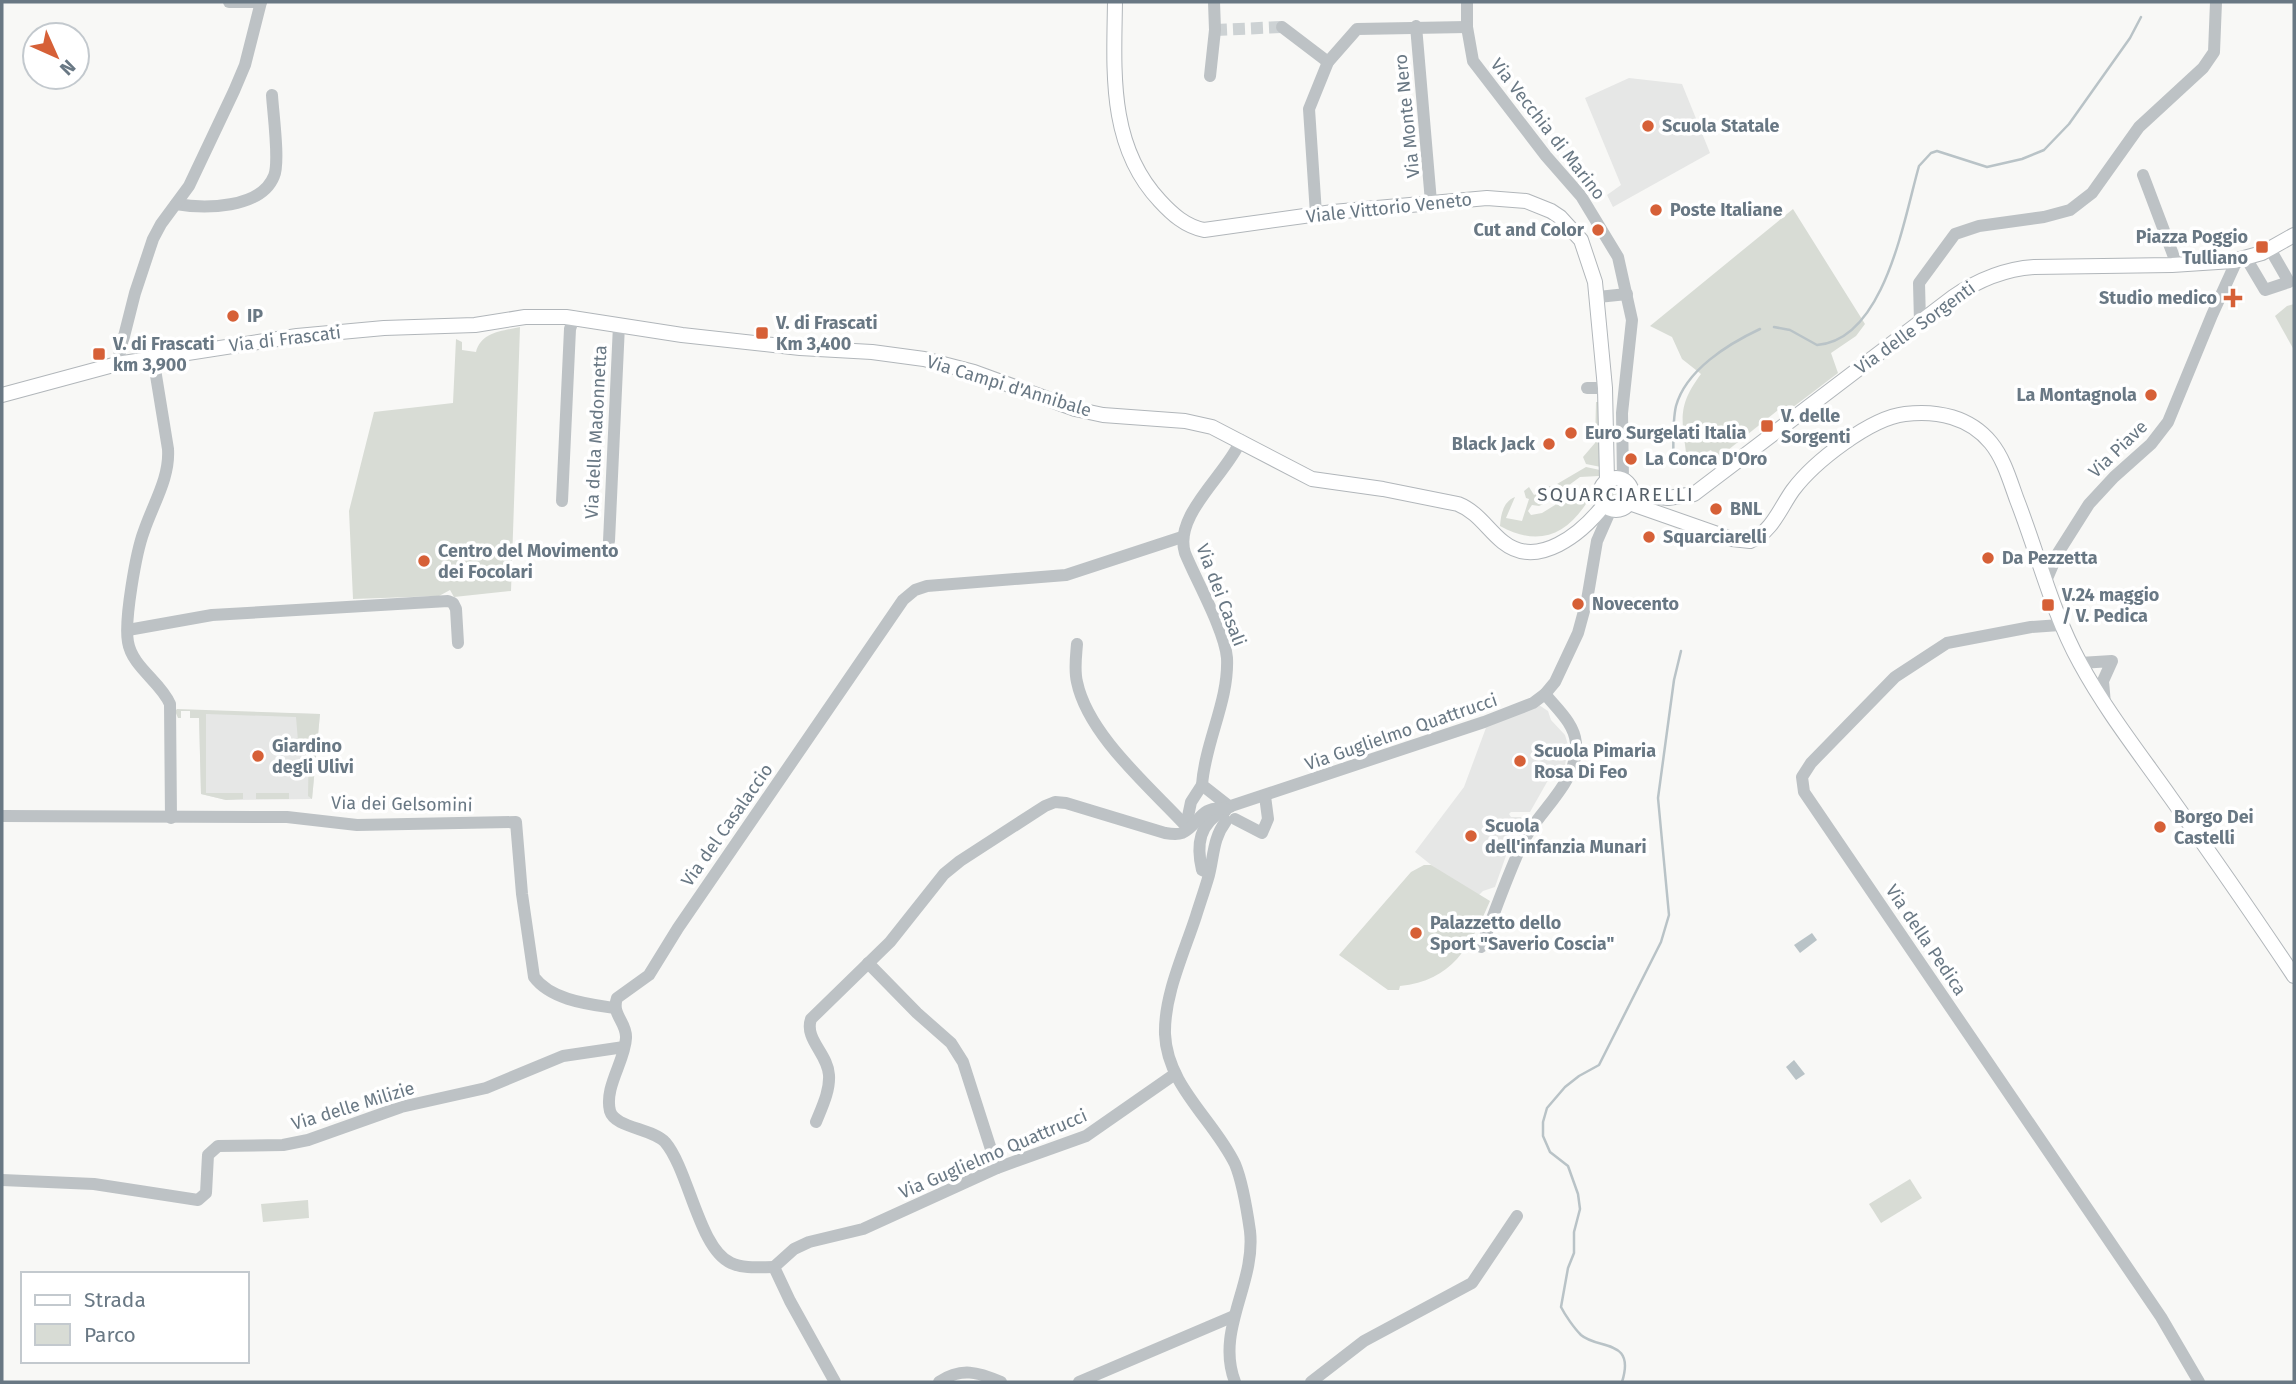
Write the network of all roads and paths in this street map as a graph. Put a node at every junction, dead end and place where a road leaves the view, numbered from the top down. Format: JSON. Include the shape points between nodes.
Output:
{"nodes":[{"id":1,"x":229,"y":2,"type":"edge"},
{"id":2,"x":261,"y":2,"type":"edge"},
{"id":3,"x":1115,"y":2,"type":"edge"},
{"id":4,"x":1214,"y":2,"type":"edge"},
{"id":5,"x":1467,"y":2,"type":"edge"},
{"id":6,"x":2216,"y":2,"type":"edge"},
{"id":7,"x":1416,"y":26,"type":"junction"},
{"id":8,"x":1282,"y":27,"type":"tunnel mouth"},
{"id":9,"x":1467,"y":27,"type":"junction"},
{"id":10,"x":1328,"y":62,"type":"junction"},
{"id":11,"x":1210,"y":76,"type":"dead end"},
{"id":12,"x":271,"y":95,"type":"dead end"},
{"id":13,"x":2143,"y":175,"type":"dead end"},
{"id":14,"x":1431,"y":202,"type":"junction"},
{"id":15,"x":176,"y":204,"type":"junction"},
{"id":16,"x":1316,"y":214,"type":"junction"},
{"id":17,"x":2294,"y":235,"type":"edge"},
{"id":18,"x":2270,"y":249,"type":"junction"},
{"id":19,"x":2242,"y":259,"type":"junction"},
{"id":20,"x":2177,"y":265,"type":"junction"},
{"id":21,"x":2291,"y":286,"type":"edge"},
{"id":22,"x":1627,"y":294,"type":"junction"},
{"id":23,"x":1598,"y":297,"type":"junction"},
{"id":24,"x":574,"y":317,"type":"junction"},
{"id":25,"x":1920,"y":321,"type":"junction"},
{"id":26,"x":619,"y":325,"type":"junction"},
{"id":27,"x":153,"y":357,"type":"junction"},
{"id":28,"x":117,"y":363,"type":"junction"},
{"id":29,"x":1587,"y":388,"type":"dead end"},
{"id":30,"x":1605,"y":388,"type":"junction"},
{"id":31,"x":2,"y":395,"type":"edge"},
{"id":32,"x":1241,"y":440,"type":"junction"},
{"id":33,"x":1608,"y":480,"type":"junction"},
{"id":34,"x":1623,"y":480,"type":"junction"},
{"id":35,"x":1630,"y":499,"type":"junction"},
{"id":36,"x":562,"y":501,"type":"dead end"},
{"id":37,"x":1607,"y":507,"type":"junction"},
{"id":38,"x":1182,"y":537,"type":"junction"},
{"id":39,"x":609,"y":541,"type":"dead end"},
{"id":40,"x":2046,"y":581,"type":"junction"},
{"id":41,"x":2060,"y":625,"type":"junction"},
{"id":42,"x":128,"y":630,"type":"junction"},
{"id":43,"x":458,"y":643,"type":"dead end"},
{"id":44,"x":1077,"y":644,"type":"dead end"},
{"id":45,"x":2080,"y":663,"type":"junction"},
{"id":46,"x":1545,"y":694,"type":"junction"},
{"id":47,"x":2105,"y":705,"type":"junction"},
{"id":48,"x":1202,"y":785,"type":"junction"},
{"id":49,"x":1217,"y":796,"type":"junction"},
{"id":50,"x":1265,"y":796,"type":"junction"},
{"id":51,"x":1227,"y":813,"type":"junction"},
{"id":52,"x":2,"y":816,"type":"edge"},
{"id":53,"x":172,"y":818,"type":"junction"},
{"id":54,"x":1183,"y":830,"type":"junction"},
{"id":55,"x":1481,"y":947,"type":"dead end"},
{"id":56,"x":868,"y":962,"type":"junction"},
{"id":57,"x":2294,"y":976,"type":"edge"},
{"id":58,"x":614,"y":1008,"type":"junction"},
{"id":59,"x":624,"y":1046,"type":"junction"},
{"id":60,"x":1175,"y":1074,"type":"junction"},
{"id":61,"x":816,"y":1122,"type":"dead end"},
{"id":62,"x":997,"y":1168,"type":"junction"},
{"id":63,"x":2,"y":1180,"type":"edge"},
{"id":64,"x":1517,"y":1216,"type":"dead end"},
{"id":65,"x":774,"y":1267,"type":"junction"},
{"id":66,"x":1234,"y":1315,"type":"junction"},
{"id":67,"x":835,"y":1382,"type":"edge"},
{"id":68,"x":939,"y":1382,"type":"edge"},
{"id":69,"x":1001,"y":1382,"type":"edge"},
{"id":70,"x":1079,"y":1382,"type":"edge"},
{"id":71,"x":1235,"y":1382,"type":"edge"},
{"id":72,"x":1311,"y":1382,"type":"edge"},
{"id":73,"x":2199,"y":1382,"type":"edge"}],
"edges":[{"from":1,"to":2,"type":"street"},
{"from":2,"to":15,"type":"street","via":[[238,82]]},
{"from":3,"to":16,"type":"main road","name":"Viale Vittorio Veneto","via":[[1117,114],[1128,149],[1153,194],[1182,221],[1204,230]]},
{"from":4,"to":11,"type":"street"},
{"from":5,"to":9,"type":"street","name":"Via Vecchia di Marino"},
{"from":6,"to":25,"type":"street","via":[[2214,52],[2203,68],[2139,127],[2092,193],[2070,210],[1955,234],[1919,283]]},
{"from":7,"to":9,"type":"street"},
{"from":7,"to":10,"type":"street","via":[[1357,29]]},
{"from":7,"to":14,"type":"street","name":"Via Monte Nero"},
{"from":8,"to":10,"type":"street"},
{"from":9,"to":22,"type":"street","name":"Via Vecchia di Marino","via":[[1473,61],[1581,196],[1618,257]]},
{"from":10,"to":16,"type":"street","via":[[1309,109]]},
{"from":12,"to":15,"type":"street","via":[[276,170],[268,185],[233,204],[206,208]]},
{"from":13,"to":20,"type":"street"},
{"from":14,"to":16,"type":"main road","name":"Viale Vittorio Veneto"},
{"from":14,"to":23,"type":"main road","name":"Viale Vittorio Veneto","via":[[1517,199],[1551,211],[1581,240]]},
{"from":15,"to":28,"type":"street","via":[[150,248]]},
{"from":17,"to":18,"type":"main road","name":"Via delle Sorgenti"},
{"from":18,"to":19,"type":"main road","name":"Via delle Sorgenti"},
{"from":18,"to":21,"type":"street"},
{"from":19,"to":20,"type":"main road","name":"Via delle Sorgenti"},
{"from":19,"to":21,"type":"street","via":[[2265,290]]},
{"from":19,"to":40,"type":"street","name":"Via Piave","via":[[2212,315],[2168,422],[2089,503]]},
{"from":20,"to":25,"type":"main road","name":"Via delle Sorgenti","via":[[2013,270],[1973,285]]},
{"from":22,"to":23,"type":"street"},
{"from":22,"to":34,"type":"street","name":"Via Vecchia di Marino","via":[[1632,320],[1622,413]]},
{"from":23,"to":30,"type":"main road","name":"Viale Vittorio Veneto"},
{"from":24,"to":26,"type":"main road","name":"Via di Frascati"},
{"from":24,"to":27,"type":"main road","name":"Via di Frascati","via":[[340,331]]},
{"from":24,"to":36,"type":"street"},
{"from":25,"to":35,"type":"main road","name":"Via delle Sorgenti","via":[[1695,494]]},
{"from":26,"to":32,"type":"main road","name":"Via Campi d'Annibale","via":[[924,359],[1075,409],[1193,422]]},
{"from":26,"to":39,"type":"street","name":"Via della Madonnetta"},
{"from":27,"to":28,"type":"main road","name":"Via di Frascati"},
{"from":27,"to":42,"type":"street","via":[[168,462],[139,546]]},
{"from":28,"to":31,"type":"main road","name":"Via di Frascati"},
{"from":29,"to":30,"type":"street"},
{"from":30,"to":33,"type":"main road","name":"Viale Vittorio Veneto"},
{"from":32,"to":37,"type":"main road","name":"Via Campi d'Annibale","via":[[1312,479],[1458,504],[1520,551],[1541,550],[1566,540]]},
{"from":32,"to":38,"type":"street","name":"Via dei Casali","via":[[1192,513]]},
{"from":33,"to":34,"type":"main road"},
{"from":33,"to":37,"type":"main road","via":[[1600,492]]},
{"from":34,"to":35,"type":"main road","via":[[1629,485]]},
{"from":35,"to":37,"type":"main road","via":[[1621,509]]},
{"from":35,"to":40,"type":"main road","via":[[1721,536],[1750,541],[1768,528],[1802,480],[1878,422],[1901,414],[1954,417],[1975,428],[2002,461]]},
{"from":37,"to":46,"type":"street","name":"Via Guglielmo Quattrucci","via":[[1578,633]]},
{"from":38,"to":48,"type":"street","name":"Via dei Casali","via":[[1227,657]]},
{"from":38,"to":58,"type":"street","name":"Via del Casalaccio","via":[[1066,575],[927,586],[908,594],[649,975],[621,993]]},
{"from":40,"to":41,"type":"main road"},
{"from":41,"to":45,"type":"main road"},
{"from":41,"to":73,"type":"street","name":"Via della Pedica","via":[[1947,643],[1916,663],[1895,677],[1811,763],[1802,777],[1804,792],[2161,1317]]},
{"from":42,"to":43,"type":"street","via":[[212,615],[448,601],[456,609]]},
{"from":42,"to":53,"type":"street","via":[[128,645],[170,705]]},
{"from":44,"to":54,"type":"street","via":[[1077,685],[1096,728]]},
{"from":45,"to":47,"type":"main road"},
{"from":45,"to":47,"type":"street","via":[[2116,659],[2103,681]]},
{"from":46,"to":50,"type":"street","name":"Via Guglielmo Quattrucci","via":[[1497,718]]},
{"from":46,"to":55,"type":"street","via":[[1572,728],[1576,754],[1565,782],[1524,839]]},
{"from":47,"to":57,"type":"main road"},
{"from":48,"to":49,"type":"street"},
{"from":48,"to":54,"type":"street","name":"Via dei Casali"},
{"from":49,"to":51,"type":"street"},
{"from":49,"to":54,"type":"street","via":[[1203,804]]},
{"from":50,"to":51,"type":"street","name":"Via Guglielmo Quattrucci"},
{"from":50,"to":51,"type":"street","via":[[1268,819],[1262,833]]},
{"from":51,"to":54,"type":"street","name":"Via Guglielmo Quattrucci","via":[[1215,808],[1204,812]]},
{"from":51,"to":60,"type":"street","via":[[1203,829],[1199,839],[1206,871],[1167,1016],[1167,1049]]},
{"from":52,"to":53,"type":"street","name":"Via dei Gelsomini"},
{"from":53,"to":58,"type":"street","name":"Via dei Gelsomini","via":[[296,817],[357,825],[516,822],[534,977],[570,999]]},
{"from":54,"to":56,"type":"street","via":[[1165,833],[1063,802],[1047,805],[948,870]]},
{"from":56,"to":61,"type":"street","via":[[809,1024],[830,1077]]},
{"from":56,"to":62,"type":"street","via":[[957,1049]]},
{"from":58,"to":59,"type":"street","via":[[626,1033]]},
{"from":59,"to":63,"type":"street","name":"Via delle Milizie","via":[[563,1056],[486,1088],[401,1107],[308,1140],[218,1146],[208,1155],[206,1193],[198,1200],[94,1184]]},
{"from":59,"to":65,"type":"street","via":[[611,1094],[613,1117],[665,1143],[722,1257],[738,1265]]},
{"from":60,"to":62,"type":"street","name":"Via Guglielmo Quattrucci","via":[[1089,1134]]},
{"from":60,"to":66,"type":"street","via":[[1237,1170],[1251,1248]]},
{"from":62,"to":65,"type":"street","name":"Via Guglielmo Quattrucci","via":[[859,1230],[805,1244]]},
{"from":64,"to":72,"type":"street","via":[[1472,1283],[1364,1341]]},
{"from":65,"to":67,"type":"street"},
{"from":66,"to":70,"type":"street"},
{"from":66,"to":71,"type":"street","via":[[1229,1353]]},
{"from":68,"to":69,"type":"street","via":[[969,1371]]}]}
